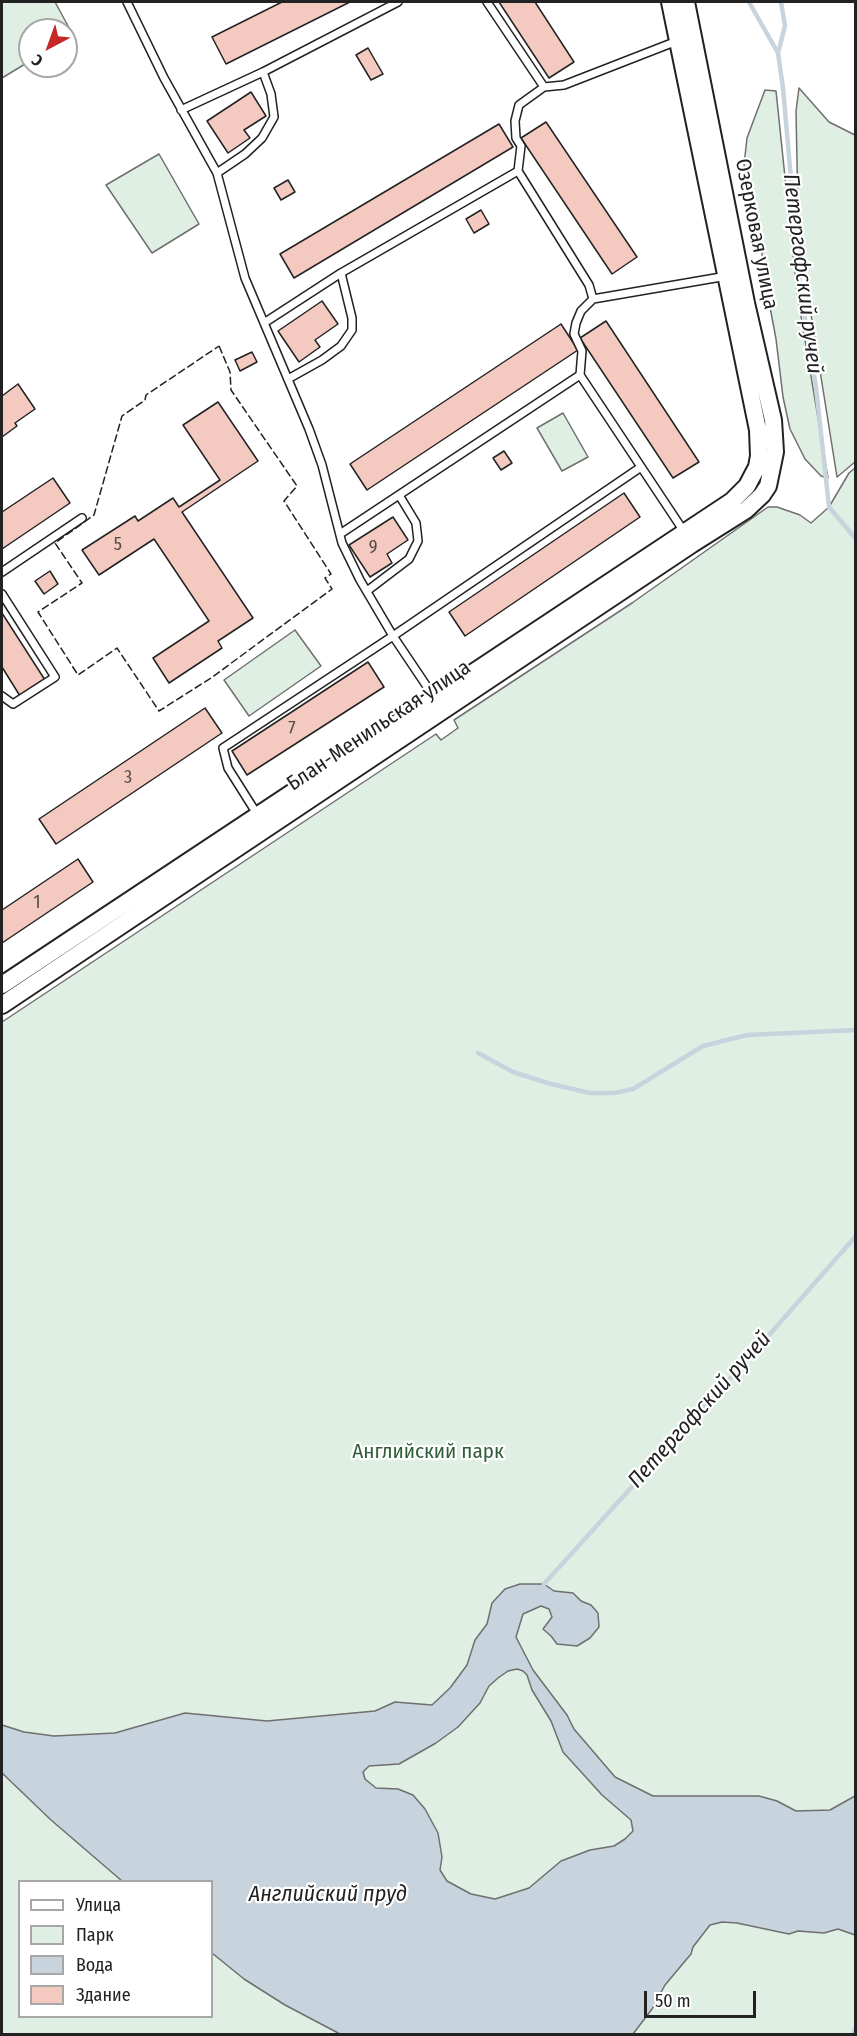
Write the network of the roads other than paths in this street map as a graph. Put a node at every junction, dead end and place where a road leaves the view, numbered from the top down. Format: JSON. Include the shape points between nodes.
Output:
{"nodes":[{"id":1,"x":127,"y":2,"type":"edge"},
{"id":2,"x":398,"y":2,"type":"edge"},
{"id":3,"x":487,"y":2,"type":"edge"},
{"id":4,"x":670,"y":2,"type":"edge"},
{"id":5,"x":686,"y":2,"type":"edge"},
{"id":6,"x":686,"y":38,"type":"junction"},
{"id":7,"x":263,"y":72,"type":"junction"},
{"id":8,"x":544,"y":87,"type":"junction"},
{"id":9,"x":181,"y":110,"type":"junction"},
{"id":10,"x":518,"y":171,"type":"junction"},
{"id":11,"x":217,"y":173,"type":"junction"},
{"id":12,"x":341,"y":273,"type":"junction"},
{"id":13,"x":734,"y":275,"type":"junction"},
{"id":14,"x":593,"y":299,"type":"junction"},
{"id":15,"x":264,"y":323,"type":"junction"},
{"id":16,"x":580,"y":375,"type":"junction"},
{"id":17,"x":288,"y":379,"type":"junction"},
{"id":18,"x":641,"y":467,"type":"junction"},
{"id":19,"x":764,"y":471,"type":"joint"},
{"id":20,"x":399,"y":495,"type":"junction"},
{"id":21,"x":82,"y":518,"type":"dead end"},
{"id":22,"x":340,"y":534,"type":"junction"},
{"id":23,"x":688,"y":538,"type":"junction"},
{"id":24,"x":2,"y":572,"type":"edge"},
{"id":25,"x":367,"y":591,"type":"junction"},
{"id":26,"x":2,"y":594,"type":"edge"},
{"id":27,"x":393,"y":636,"type":"junction"},
{"id":28,"x":2,"y":696,"type":"edge"},
{"id":29,"x":439,"y":704,"type":"junction"},
{"id":30,"x":262,"y":822,"type":"junction"},
{"id":31,"x":2,"y":985,"type":"edge"},
{"id":32,"x":2,"y":1005,"type":"edge"}],
"edges":[{"from":1,"to":9,"type":"lane"},
{"from":2,"to":7,"type":"lane"},
{"from":3,"to":8,"type":"lane"},
{"from":4,"to":6,"type":"street","name":"Озерковая улица"},
{"from":5,"to":6,"type":"street","name":"Озерковая улица"},
{"from":6,"to":8,"type":"lane","via":[[564,85]]},
{"from":6,"to":13,"type":"street","name":"Озерковая улица"},
{"from":7,"to":9,"type":"lane"},
{"from":7,"to":11,"type":"lane","via":[[272,94],[274,117],[262,138]]},
{"from":8,"to":10,"type":"lane","via":[[519,105],[515,121],[521,146]]},
{"from":9,"to":11,"type":"lane"},
{"from":10,"to":12,"type":"lane"},
{"from":10,"to":14,"type":"lane","via":[[589,285]]},
{"from":11,"to":15,"type":"lane","via":[[245,278]]},
{"from":12,"to":15,"type":"lane"},
{"from":12,"to":17,"type":"lane","via":[[352,330],[335,351]]},
{"from":13,"to":14,"type":"lane"},
{"from":13,"to":19,"type":"street","name":"Озерковая улица"},
{"from":14,"to":16,"type":"lane","via":[[581,311],[574,334],[582,351]]},
{"from":15,"to":17,"type":"lane"},
{"from":16,"to":18,"type":"lane"},
{"from":16,"to":20,"type":"lane"},
{"from":17,"to":22,"type":"lane","via":[[322,465]]},
{"from":18,"to":23,"type":"lane"},
{"from":18,"to":27,"type":"lane"},
{"from":19,"to":23,"type":"street","name":"Блан-Менильская улица"},
{"from":20,"to":22,"type":"lane"},
{"from":20,"to":25,"type":"lane","via":[[416,523],[418,541],[409,559]]},
{"from":21,"to":24,"type":"lane"},
{"from":22,"to":25,"type":"lane"},
{"from":23,"to":29,"type":"street","name":"Блан-Менильская улица"},
{"from":25,"to":27,"type":"lane"},
{"from":26,"to":28,"type":"lane","via":[[56,677],[13,705]]},
{"from":27,"to":29,"type":"lane"},
{"from":27,"to":30,"type":"lane","via":[[223,748],[228,768]]},
{"from":29,"to":30,"type":"street","name":"Блан-Менильская улица"},
{"from":30,"to":31,"type":"street","name":"Блан-Менильская улица"},
{"from":30,"to":32,"type":"street","name":"Блан-Менильская улица"}]}
